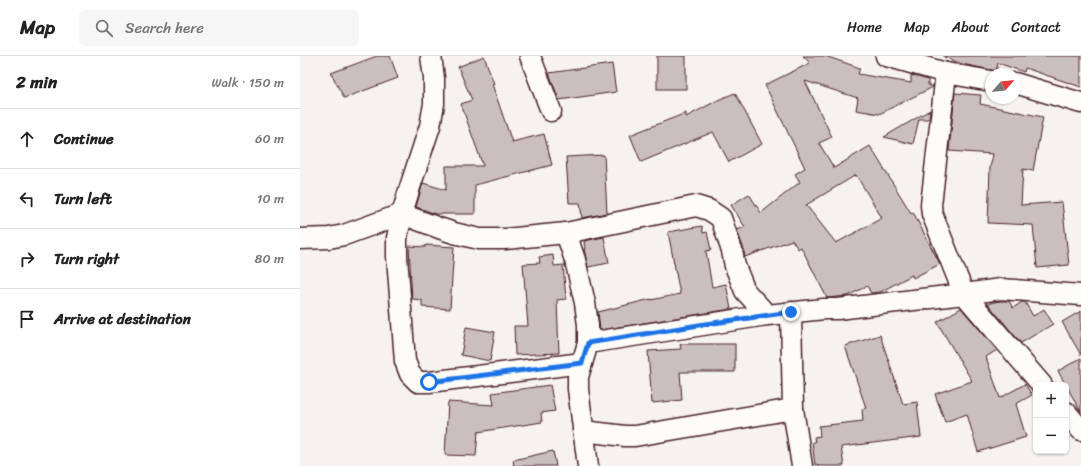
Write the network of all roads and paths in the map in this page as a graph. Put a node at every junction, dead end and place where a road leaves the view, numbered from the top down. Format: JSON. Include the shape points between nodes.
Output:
{"nodes":[{"id":1,"x":431,"y":56,"type":"edge"},
{"id":2,"x":530,"y":56,"type":"edge"},
{"id":3,"x":886,"y":56,"type":"edge"},
{"id":4,"x":946,"y":73,"type":"junction"},
{"id":5,"x":985,"y":80,"type":"edge"},
{"id":6,"x":1021,"y":85,"type":"edge"},
{"id":7,"x":1081,"y":103,"type":"edge"},
{"id":8,"x":551,"y":111,"type":"dead end"},
{"id":9,"x":402,"y":214,"type":"junction"},
{"id":10,"x":566,"y":233,"type":"junction"},
{"id":11,"x":300,"y":239,"type":"edge"},
{"id":12,"x":964,"y":294,"type":"junction"},
{"id":13,"x":1081,"y":295,"type":"edge"},
{"id":14,"x":791,"y":312,"type":"junction"},
{"id":15,"x":767,"y":315,"type":"junction"},
{"id":16,"x":588,"y":343,"type":"junction"},
{"id":17,"x":582,"y":363,"type":"junction"},
{"id":18,"x":1039,"y":382,"type":"edge"},
{"id":19,"x":793,"y":409,"type":"junction"},
{"id":20,"x":1069,"y":416,"type":"edge"},
{"id":21,"x":1081,"y":430,"type":"edge"},
{"id":22,"x":583,"y":431,"type":"junction"},
{"id":23,"x":588,"y":466,"type":"edge"},
{"id":24,"x":802,"y":466,"type":"edge"}],
"edges":[{"from":1,"to":9,"type":"street","via":[[434,104],[430,126]]},
{"from":2,"to":8,"type":"street"},
{"from":3,"to":4,"type":"street"},
{"from":4,"to":5,"type":"street"},
{"from":4,"to":12,"type":"street","via":[[931,205],[932,214]]},
{"from":6,"to":7,"type":"street"},
{"from":9,"to":10,"type":"street","via":[[454,233],[479,239]]},
{"from":9,"to":11,"type":"street","via":[[344,235]]},
{"from":9,"to":17,"type":"street","via":[[396,257],[405,361],[410,374],[418,382]]},
{"from":10,"to":15,"type":"street","via":[[696,206],[709,210],[721,218],[745,291]]},
{"from":10,"to":16,"type":"street","via":[[585,302]]},
{"from":12,"to":13,"type":"street","via":[[1001,289]]},
{"from":12,"to":14,"type":"street"},
{"from":12,"to":18,"type":"street"},
{"from":14,"to":15,"type":"street"},
{"from":14,"to":19,"type":"street"},
{"from":15,"to":16,"type":"street"},
{"from":16,"to":17,"type":"street"},
{"from":17,"to":22,"type":"street","via":[[578,389]]},
{"from":19,"to":22,"type":"street","via":[[635,436]]},
{"from":19,"to":24,"type":"street"},
{"from":20,"to":21,"type":"street"},
{"from":22,"to":23,"type":"street"}]}
